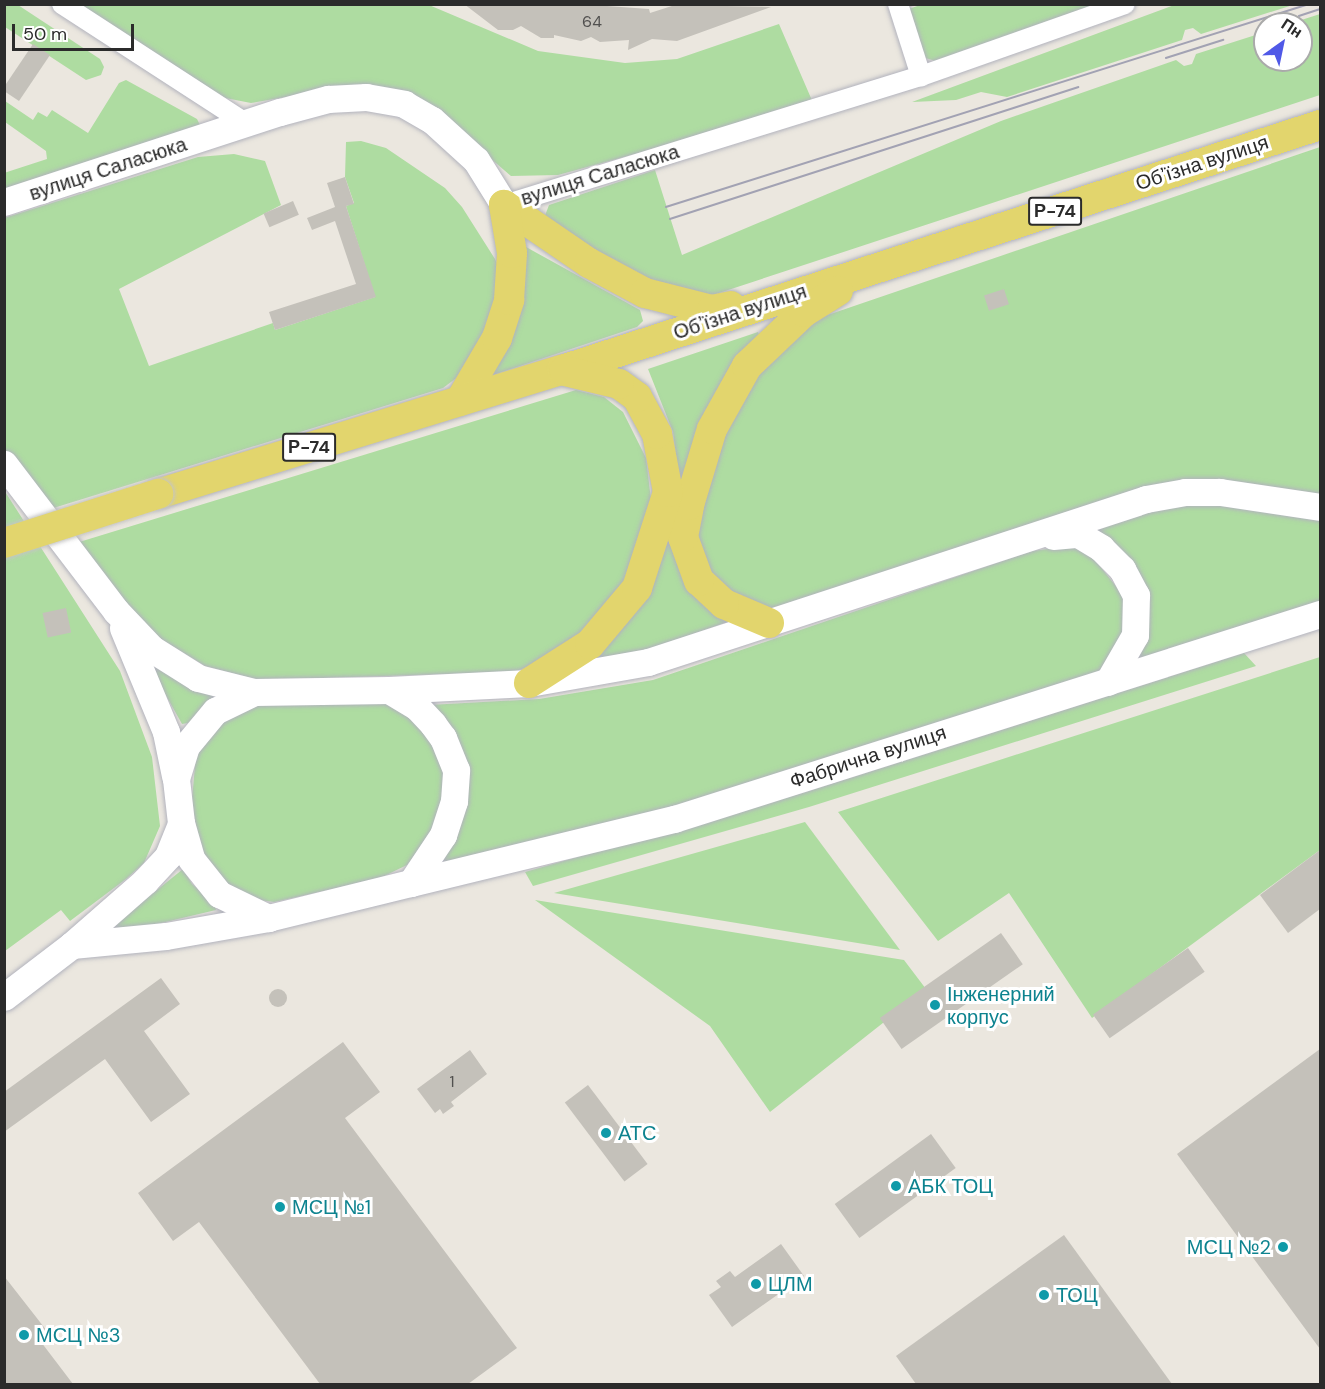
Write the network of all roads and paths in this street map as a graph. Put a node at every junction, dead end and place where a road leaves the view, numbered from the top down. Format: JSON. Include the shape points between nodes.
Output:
{"nodes":[{"id":1,"x":62,"y":4,"type":"edge"},
{"id":2,"x":898,"y":4,"type":"edge"},
{"id":3,"x":1125,"y":4,"type":"edge"},
{"id":4,"x":921,"y":76,"type":"junction"},
{"id":5,"x":245,"y":123,"type":"junction"},
{"id":6,"x":1320,"y":125,"type":"edge"},
{"id":7,"x":4,"y":202,"type":"edge"},
{"id":8,"x":504,"y":204,"type":"junction"},
{"id":9,"x":894,"y":262,"type":"junction"},
{"id":10,"x":789,"y":296,"type":"junction"},
{"id":11,"x":562,"y":370,"type":"junction"},
{"id":12,"x":460,"y":401,"type":"junction"},
{"id":13,"x":4,"y":464,"type":"edge"},
{"id":14,"x":1320,"y":507,"type":"edge"},
{"id":15,"x":1034,"y":538,"type":"junction"},
{"id":16,"x":4,"y":543,"type":"edge"},
{"id":17,"x":116,"y":611,"type":"junction"},
{"id":18,"x":1320,"y":614,"type":"edge"},
{"id":19,"x":769,"y":623,"type":"junction"},
{"id":20,"x":1108,"y":682,"type":"junction"},
{"id":21,"x":529,"y":683,"type":"junction"},
{"id":22,"x":389,"y":690,"type":"junction"},
{"id":23,"x":254,"y":692,"type":"junction"},
{"id":24,"x":176,"y":778,"type":"junction"},
{"id":25,"x":181,"y":823,"type":"junction"},
{"id":26,"x":411,"y":884,"type":"junction"},
{"id":27,"x":268,"y":918,"type":"junction"},
{"id":28,"x":72,"y":945,"type":"junction"},
{"id":29,"x":4,"y":997,"type":"edge"}],
"edges":[{"from":1,"to":5,"type":"street"},
{"from":2,"to":4,"type":"street"},
{"from":3,"to":4,"type":"street","name":"вулиця Саласюка"},
{"from":4,"to":8,"type":"street","name":"вулиця Саласюка"},
{"from":5,"to":7,"type":"main road","name":"вулиця Саласюка"},
{"from":5,"to":8,"type":"main road","name":"вулиця Саласюка","via":[[346,97],[404,104],[432,120],[467,151],[490,178]]},
{"from":6,"to":9,"type":"main road","name":"Обʼїзна вулиця","number":"Р-74"},
{"from":8,"to":10,"type":"main road","via":[[590,263],[645,293],[712,310]]},
{"from":8,"to":12,"type":"main road","via":[[512,253],[509,300],[497,338]]},
{"from":9,"to":10,"type":"main road","name":"Обʼїзна вулиця","number":"Р-74"},
{"from":9,"to":19,"type":"main road","via":[[804,312],[768,345],[730,392],[712,429],[689,505],[684,537],[688,559],[699,581],[724,604]]},
{"from":10,"to":11,"type":"main road","name":"Обʼїзна вулиця","number":"Р-74"},
{"from":11,"to":12,"type":"main road","name":"Обʼїзна вулиця","number":"Р-74"},
{"from":11,"to":21,"type":"main road","via":[[619,384],[637,397],[657,434],[668,492],[637,588],[590,644]]},
{"from":12,"to":16,"type":"main road","name":"Обʼїзна вулиця","number":"Р-74","bridge":true},
{"from":13,"to":17,"type":"main road"},
{"from":14,"to":15,"type":"main road","via":[[1220,492],[1185,492],[1146,499]]},
{"from":15,"to":19,"type":"main road"},
{"from":15,"to":20,"type":"main road","via":[[1078,534],[1101,548],[1122,569],[1136,595],[1135,635]]},
{"from":17,"to":23,"type":"main road","via":[[152,649],[177,667],[198,678]]},
{"from":17,"to":24,"type":"main road","via":[[166,732]]},
{"from":18,"to":20,"type":"main road","name":"Фабрична вулиця"},
{"from":19,"to":21,"type":"main road","via":[[648,662]]},
{"from":20,"to":26,"type":"main road","name":"Фабрична вулиця","via":[[674,819]]},
{"from":21,"to":22,"type":"main road"},
{"from":22,"to":23,"type":"main road"},
{"from":22,"to":26,"type":"main road","via":[[417,707],[433,724],[456,770],[454,801],[443,835]]},
{"from":23,"to":24,"type":"main road","via":[[215,711],[201,726],[186,746]]},
{"from":24,"to":25,"type":"main road"},
{"from":25,"to":27,"type":"main road","via":[[191,859],[202,877],[226,899]]},
{"from":25,"to":28,"type":"main road","via":[[168,856]]},
{"from":26,"to":27,"type":"main road","name":"Фабрична вулиця"},
{"from":27,"to":28,"type":"main road","name":"Фабрична вулиця","via":[[166,936]]},
{"from":28,"to":29,"type":"main road"}]}
